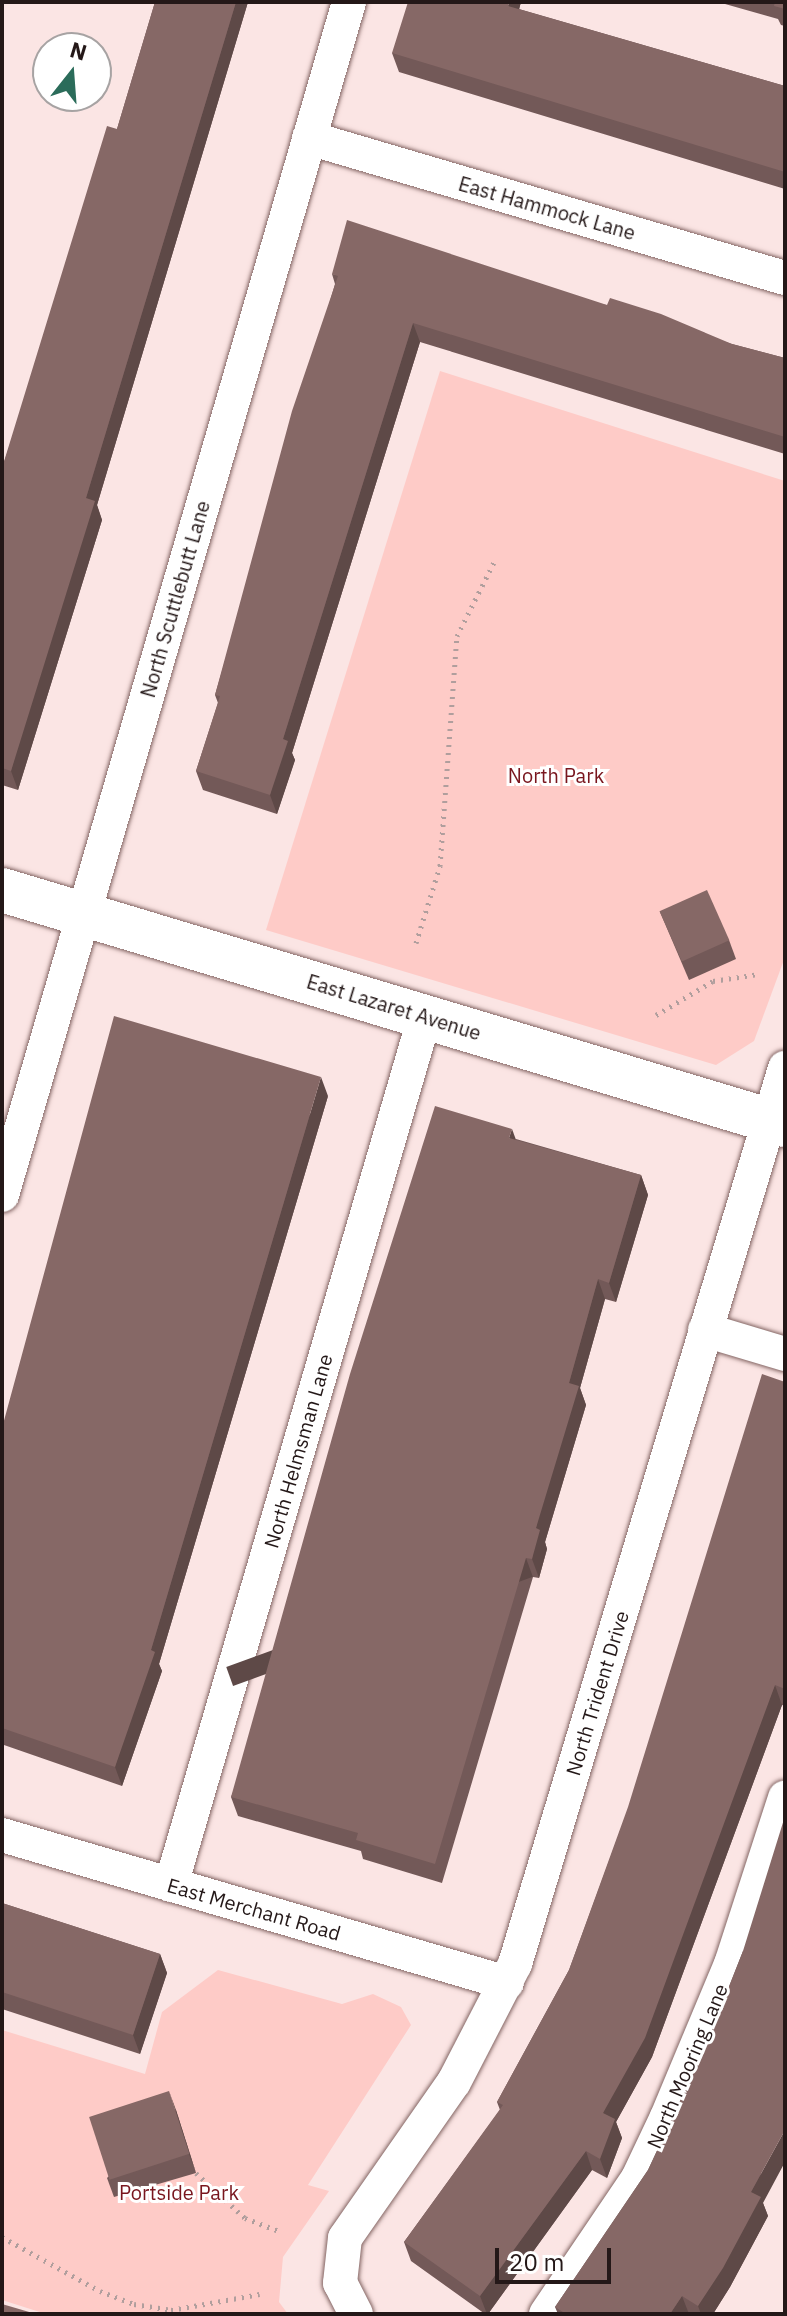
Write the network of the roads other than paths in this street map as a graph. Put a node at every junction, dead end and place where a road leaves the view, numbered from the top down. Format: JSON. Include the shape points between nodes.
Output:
{"nodes":[{"id":1,"x":349,"y":2,"type":"edge"},
{"id":2,"x":309,"y":138,"type":"junction"},
{"id":3,"x":785,"y":278,"type":"edge"},
{"id":4,"x":2,"y":890,"type":"edge"},
{"id":5,"x":84,"y":914,"type":"junction"},
{"id":6,"x":425,"y":1016,"type":"junction"},
{"id":7,"x":785,"y":1068,"type":"edge"},
{"id":8,"x":776,"y":1122,"type":"edge"},
{"id":9,"x":2,"y":1195,"type":"edge"},
{"id":10,"x":705,"y":1330,"type":"junction"},
{"id":11,"x":785,"y":1354,"type":"edge"},
{"id":12,"x":785,"y":1798,"type":"edge"},
{"id":13,"x":2,"y":1835,"type":"edge"},
{"id":14,"x":171,"y":1885,"type":"junction"},
{"id":15,"x":507,"y":1983,"type":"junction"},
{"id":16,"x":356,"y":2314,"type":"edge"},
{"id":17,"x":546,"y":2314,"type":"edge"}],
"edges":[{"from":1,"to":2,"type":"street","name":"North Scuttlebutt Lane"},
{"from":2,"to":3,"type":"street","name":"East Hammock Lane"},
{"from":2,"to":5,"type":"street","name":"North Scuttlebutt Lane"},
{"from":4,"to":5,"type":"street","name":"East Lazaret Avenue"},
{"from":5,"to":6,"type":"street","name":"East Lazaret Avenue"},
{"from":5,"to":9,"type":"street","name":"North Scuttlebutt Lane"},
{"from":6,"to":8,"type":"street","name":"East Lazaret Avenue"},
{"from":6,"to":14,"type":"street","name":"North Helmsman Lane"},
{"from":7,"to":8,"type":"street","name":"North Trident Drive"},
{"from":8,"to":10,"type":"street","name":"North Trident Drive"},
{"from":10,"to":11,"type":"street"},
{"from":10,"to":15,"type":"street","name":"North Trident Drive"},
{"from":12,"to":17,"type":"street","name":"North Mooring Lane","via":[[731,1964],[667,2117],[638,2178]]},
{"from":13,"to":14,"type":"street","name":"East Merchant Road"},
{"from":14,"to":15,"type":"street","name":"East Merchant Road"},
{"from":15,"to":16,"type":"street","name":"North Trident Drive","via":[[454,2082],[345,2238],[340,2283]]}]}
